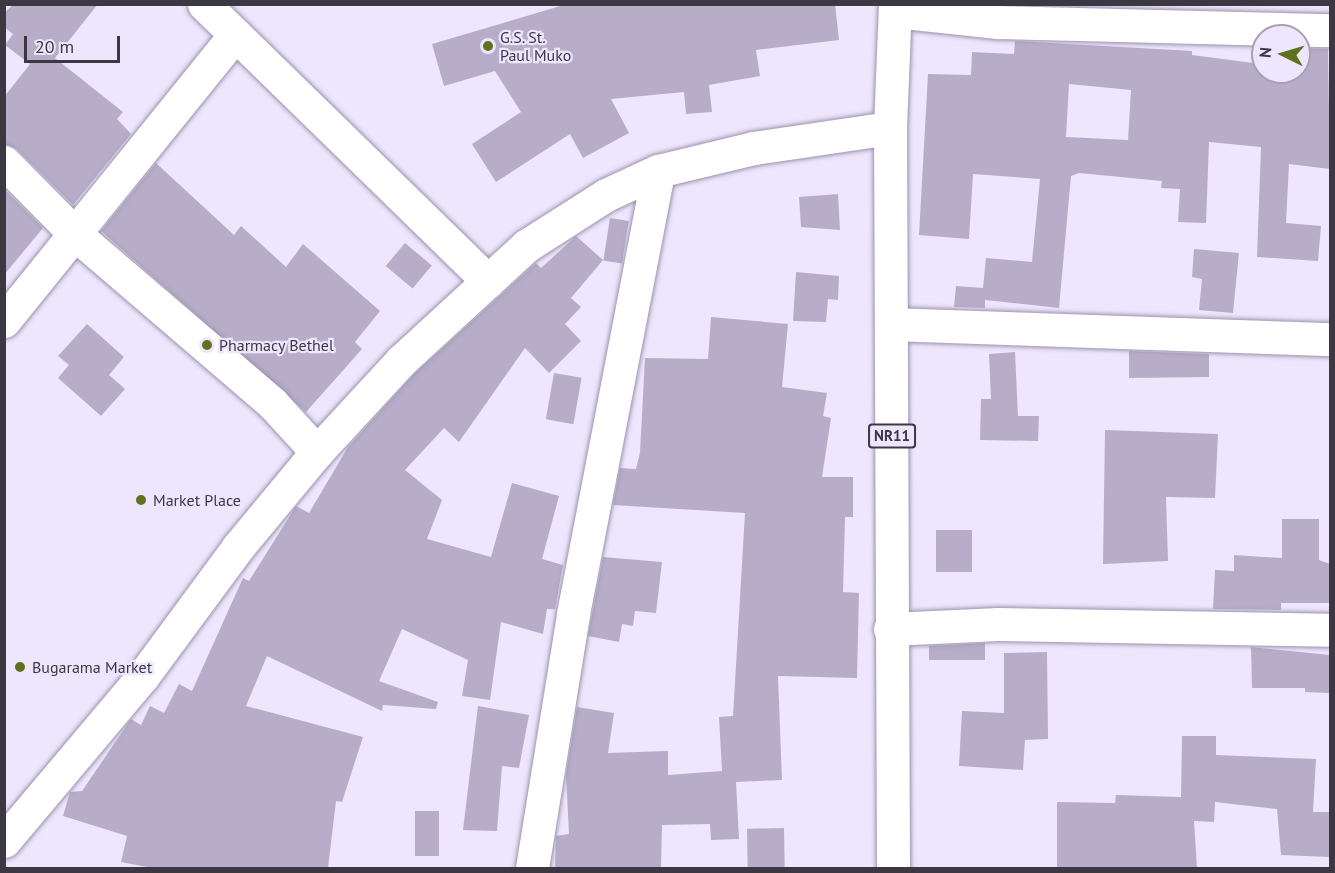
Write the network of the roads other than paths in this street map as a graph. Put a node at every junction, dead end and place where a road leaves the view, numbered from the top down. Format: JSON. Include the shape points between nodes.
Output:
{"nodes":[{"id":1,"x":204,"y":4,"type":"edge"},
{"id":2,"x":895,"y":8,"type":"edge"},
{"id":3,"x":1290,"y":16,"type":"edge"},
{"id":4,"x":1330,"y":30,"type":"edge"},
{"id":5,"x":235,"y":35,"type":"junction"},
{"id":6,"x":890,"y":128,"type":"junction"},
{"id":7,"x":4,"y":162,"type":"edge"},
{"id":8,"x":658,"y":171,"type":"junction"},
{"id":9,"x":75,"y":234,"type":"junction"},
{"id":10,"x":488,"y":281,"type":"junction"},
{"id":11,"x":4,"y":321,"type":"edge"},
{"id":12,"x":892,"y":324,"type":"junction"},
{"id":13,"x":1330,"y":339,"type":"edge"},
{"id":14,"x":317,"y":452,"type":"junction"},
{"id":15,"x":890,"y":628,"type":"junction"},
{"id":16,"x":1330,"y":630,"type":"edge"},
{"id":17,"x":4,"y":841,"type":"edge"},
{"id":18,"x":531,"y":868,"type":"edge"},
{"id":19,"x":893,"y":868,"type":"edge"}],
"edges":[{"from":1,"to":5,"type":"main road"},
{"from":2,"to":3,"type":"main road","via":[[997,22]]},
{"from":2,"to":6,"type":"main road","number":"NR11"},
{"from":3,"to":4,"type":"main road"},
{"from":5,"to":9,"type":"main road"},
{"from":5,"to":10,"type":"main road"},
{"from":6,"to":8,"type":"main road","via":[[754,148]]},
{"from":6,"to":12,"type":"main road","number":"NR11"},
{"from":7,"to":9,"type":"main road"},
{"from":8,"to":10,"type":"main road","via":[[586,207],[526,246]]},
{"from":8,"to":18,"type":"main road","via":[[573,614]]},
{"from":9,"to":11,"type":"main road"},
{"from":9,"to":14,"type":"main road","via":[[273,404]]},
{"from":10,"to":14,"type":"main road","via":[[401,361]]},
{"from":12,"to":13,"type":"main road"},
{"from":12,"to":15,"type":"main road","number":"NR11"},
{"from":14,"to":17,"type":"main road","via":[[238,547],[143,676]]},
{"from":15,"to":16,"type":"main road","via":[[998,624]]},
{"from":15,"to":19,"type":"main road","number":"NR11"}]}
